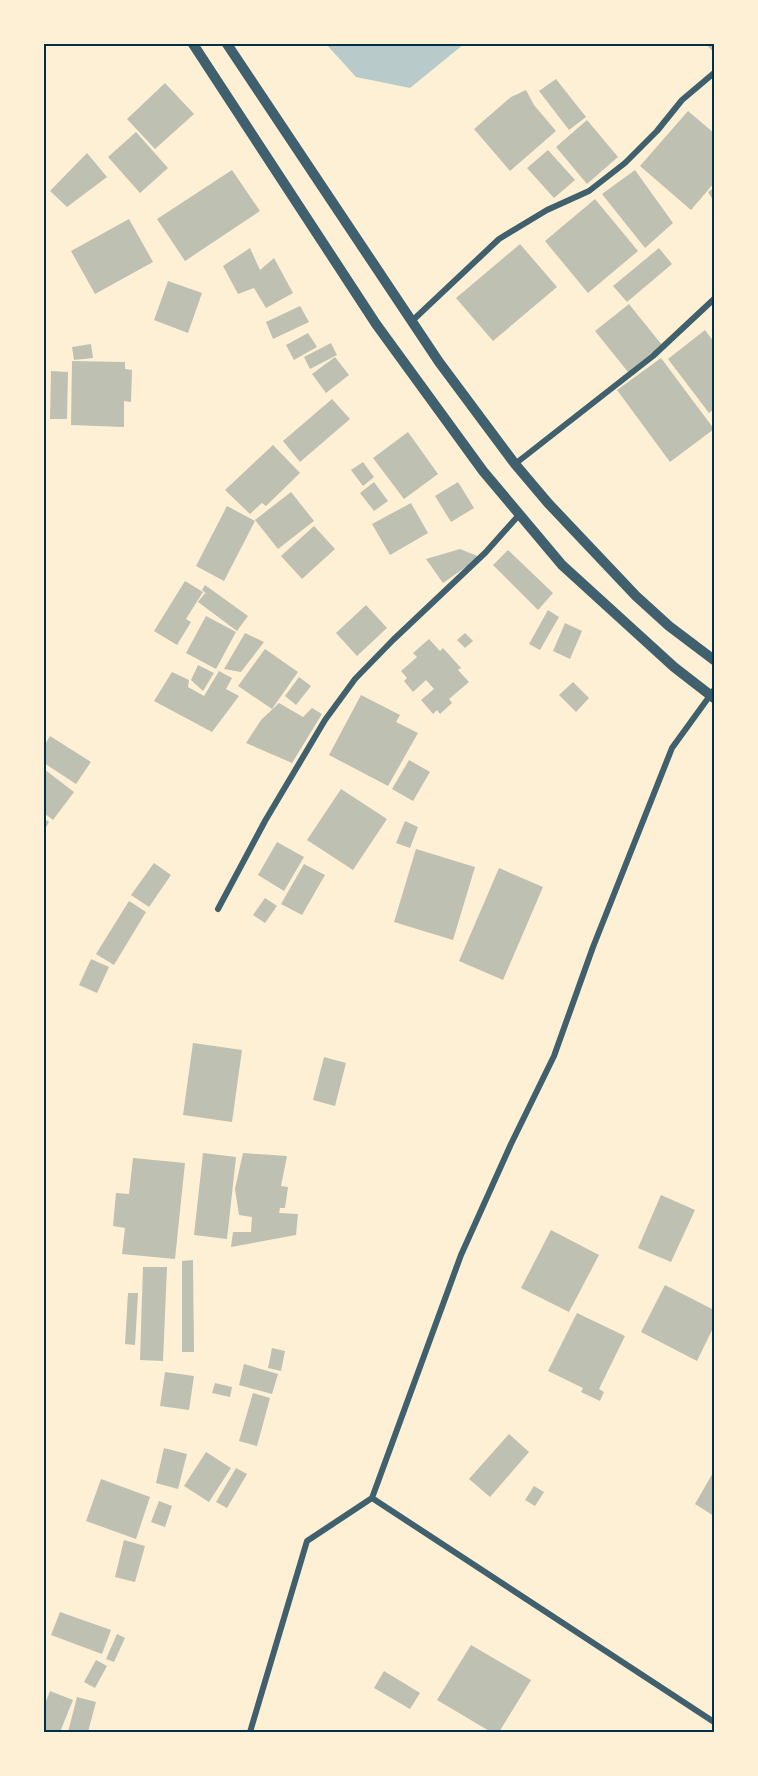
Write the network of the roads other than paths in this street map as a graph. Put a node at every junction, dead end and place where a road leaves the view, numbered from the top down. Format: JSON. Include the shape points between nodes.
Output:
{"nodes":[{"id":1,"x":193,"y":44,"type":"edge"},
{"id":2,"x":227,"y":44,"type":"edge"},
{"id":3,"x":714,"y":73,"type":"edge"},
{"id":4,"x":714,"y":299,"type":"edge"},
{"id":5,"x":412,"y":321,"type":"junction"},
{"id":6,"x":515,"y":464,"type":"junction"},
{"id":7,"x":519,"y":515,"type":"junction"},
{"id":8,"x":714,"y":660,"type":"edge"},
{"id":9,"x":713,"y":694,"type":"edge"},
{"id":10,"x":218,"y":909,"type":"dead end"},
{"id":11,"x":372,"y":1498,"type":"junction"},
{"id":12,"x":714,"y":1722,"type":"edge"},
{"id":13,"x":250,"y":1732,"type":"edge"}],
"edges":[{"from":1,"to":7,"type":"street","via":[[383,334]]},
{"from":2,"to":5,"type":"street"},
{"from":3,"to":5,"type":"street","via":[[682,100],[625,164],[589,191],[499,239]]},
{"from":4,"to":6,"type":"street","via":[[653,356]]},
{"from":5,"to":6,"type":"street"},
{"from":6,"to":8,"type":"street","via":[[636,597]]},
{"from":7,"to":9,"type":"street","via":[[562,565],[602,603],[674,667]]},
{"from":7,"to":10,"type":"street","via":[[356,679],[325,720]]},
{"from":9,"to":11,"type":"street","via":[[672,748],[554,1056],[461,1255]]},
{"from":11,"to":12,"type":"street"},
{"from":11,"to":13,"type":"street","via":[[307,1541]]}]}
